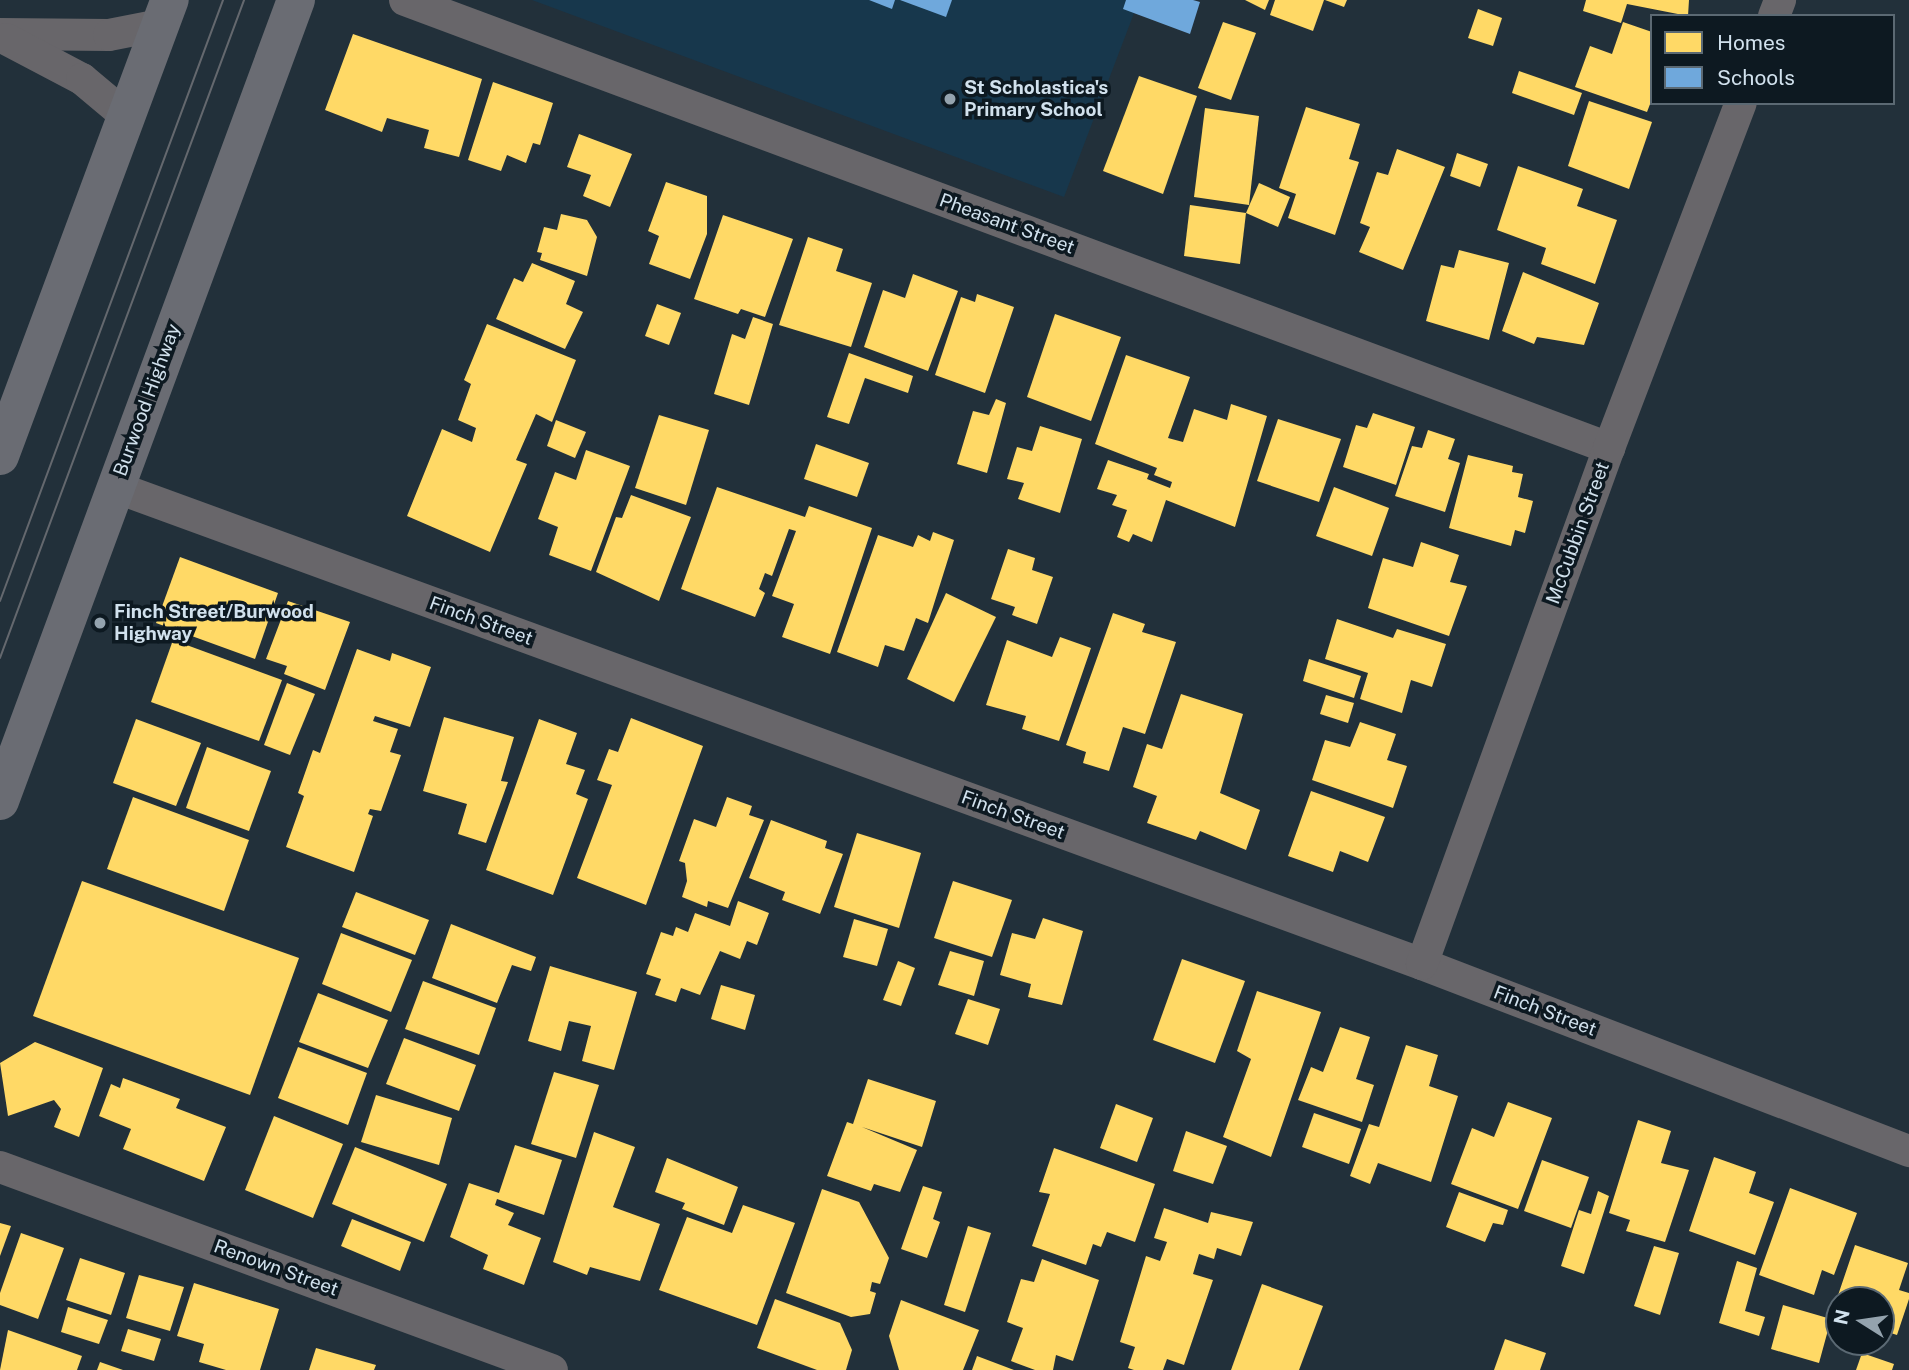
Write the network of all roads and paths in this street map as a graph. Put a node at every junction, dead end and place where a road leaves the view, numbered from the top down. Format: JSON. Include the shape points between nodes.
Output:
{"nodes":[{"id":1,"x":296,"y":0,"type":"edge"},
{"id":2,"x":405,"y":0,"type":"edge"},
{"id":3,"x":165,"y":13,"type":"edge"},
{"id":4,"x":0,"y":35,"type":"edge"},
{"id":5,"x":1740,"y":105,"type":"edge"},
{"id":6,"x":125,"y":115,"type":"junction"},
{"id":7,"x":1609,"y":448,"type":"junction"},
{"id":8,"x":0,"y":456,"type":"edge"},
{"id":9,"x":115,"y":487,"type":"junction"},
{"id":10,"x":0,"y":801,"type":"edge"},
{"id":11,"x":1422,"y":964,"type":"junction"},
{"id":12,"x":1907,"y":1144,"type":"edge"},
{"id":13,"x":0,"y":1167,"type":"edge"},
{"id":14,"x":552,"y":1370,"type":"edge"}],
"edges":[{"from":1,"to":9,"type":"highway","name":"Burwood Highway"},
{"from":2,"to":7,"type":"street","name":"Pheasant Street"},
{"from":3,"to":4,"type":"street","via":[[109,36]]},
{"from":3,"to":6,"type":"highway"},
{"from":4,"to":6,"type":"street","via":[[82,79]]},
{"from":5,"to":7,"type":"street","name":"McCubbin Street"},
{"from":6,"to":8,"type":"highway"},
{"from":7,"to":11,"type":"street","name":"McCubbin Street"},
{"from":9,"to":10,"type":"highway","name":"Burwood Highway"},
{"from":9,"to":11,"type":"street","name":"Finch Street"},
{"from":11,"to":12,"type":"street","name":"Finch Street"},
{"from":13,"to":14,"type":"street","name":"Renown Street"}]}
